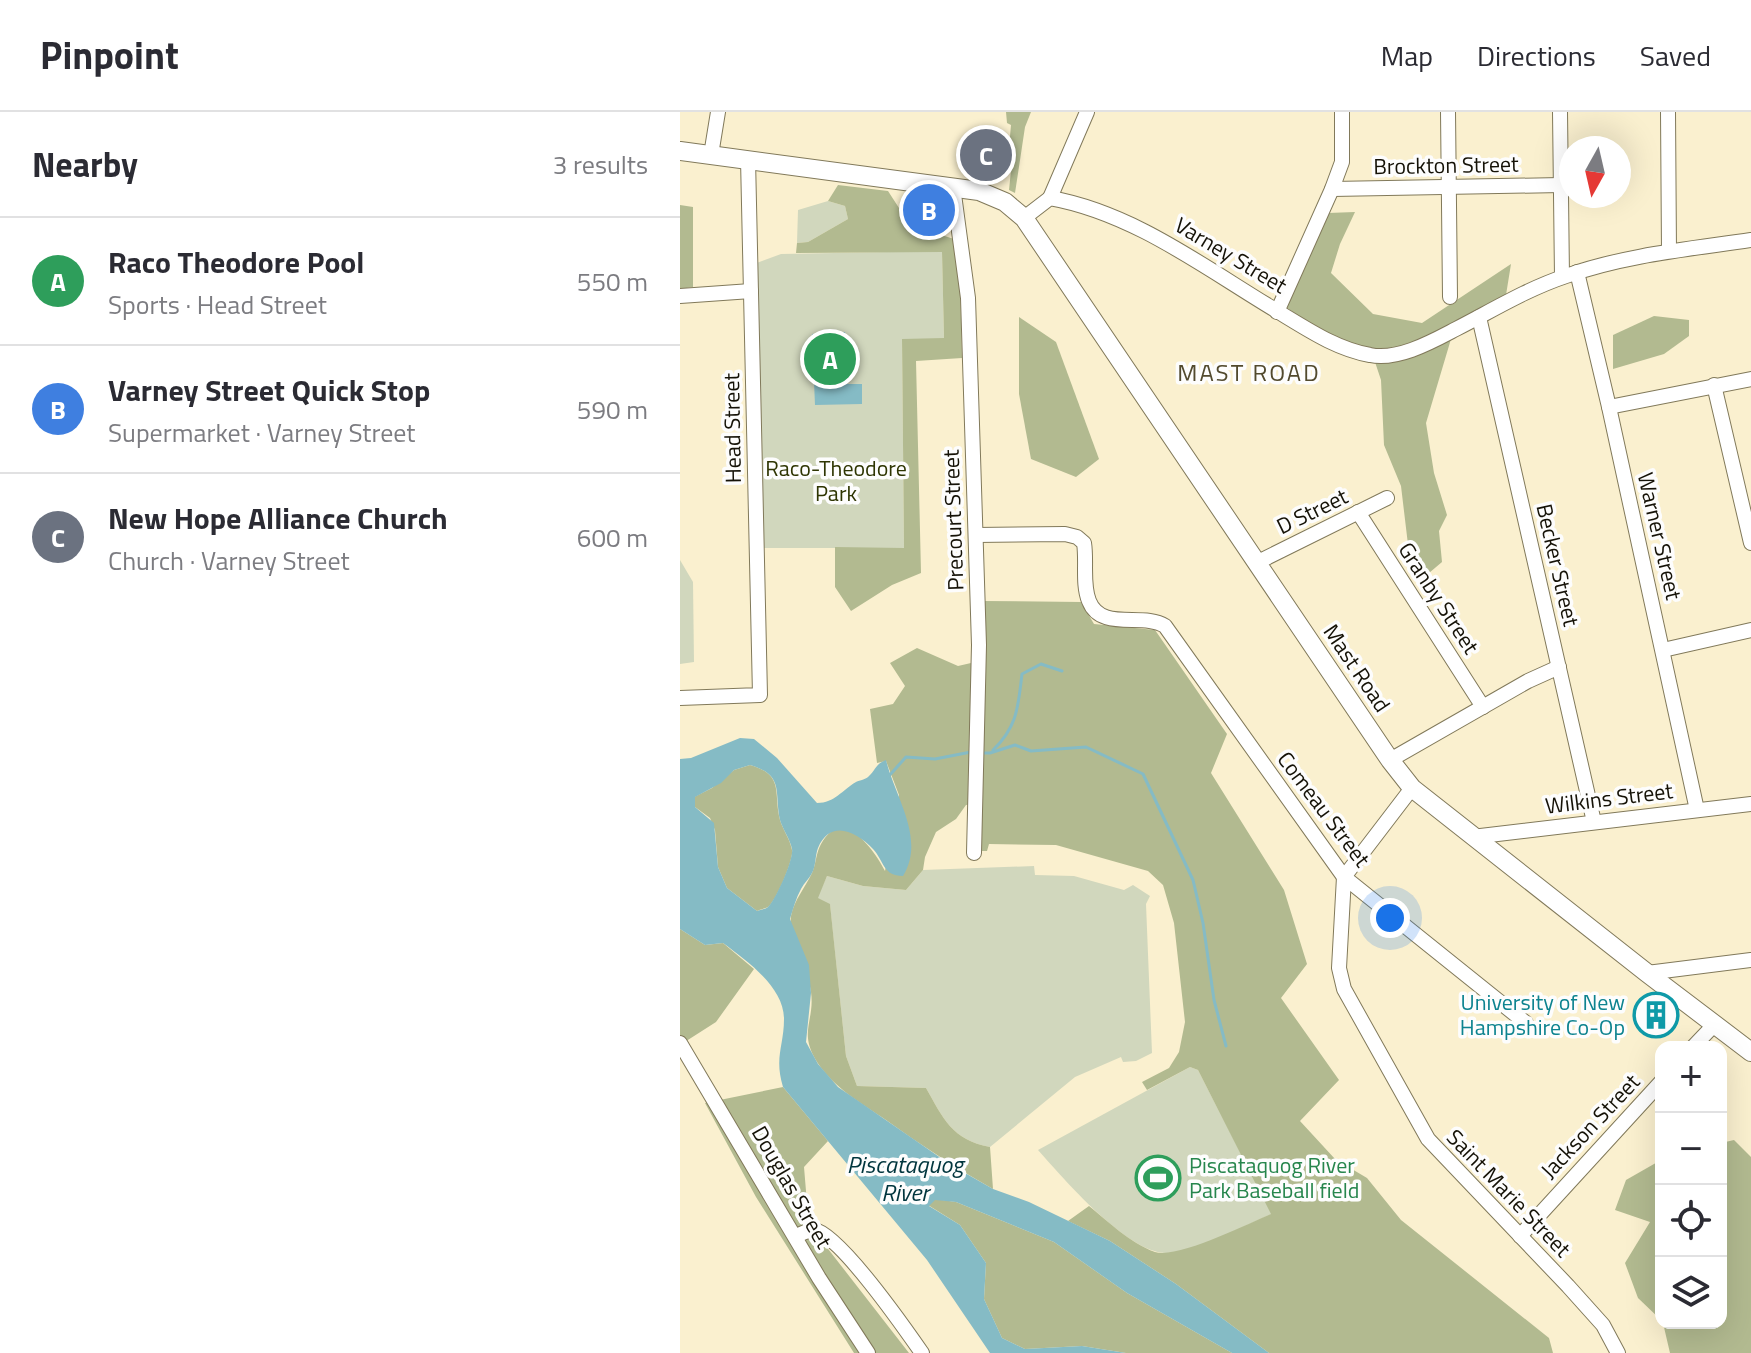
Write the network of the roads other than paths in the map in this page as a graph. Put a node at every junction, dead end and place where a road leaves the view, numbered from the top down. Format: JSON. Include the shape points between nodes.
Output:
{"nodes":[{"id":1,"x":718,"y":112,"type":"edge"},
{"id":2,"x":1087,"y":112,"type":"edge"},
{"id":3,"x":1342,"y":112,"type":"edge"},
{"id":4,"x":1448,"y":112,"type":"edge"},
{"id":5,"x":1560,"y":112,"type":"edge"},
{"id":6,"x":1668,"y":112,"type":"edge"},
{"id":7,"x":1560,"y":136,"type":"edge"},
{"id":8,"x":680,"y":151,"type":"edge"},
{"id":9,"x":711,"y":155,"type":"junction"},
{"id":10,"x":748,"y":159,"type":"junction"},
{"id":11,"x":1559,"y":185,"type":"edge"},
{"id":12,"x":953,"y":187,"type":"junction"},
{"id":13,"x":1449,"y":187,"type":"junction"},
{"id":14,"x":1332,"y":189,"type":"junction"},
{"id":15,"x":1050,"y":198,"type":"junction"},
{"id":16,"x":1563,"y":208,"type":"edge"},
{"id":17,"x":1024,"y":218,"type":"junction"},
{"id":18,"x":1751,"y":240,"type":"edge"},
{"id":19,"x":1669,"y":251,"type":"junction"},
{"id":20,"x":1570,"y":274,"type":"junction"},
{"id":21,"x":751,"y":291,"type":"junction"},
{"id":22,"x":680,"y":296,"type":"edge"},
{"id":23,"x":1450,"y":297,"type":"dead end"},
{"id":24,"x":1277,"y":312,"type":"junction"},
{"id":25,"x":1479,"y":317,"type":"junction"},
{"id":26,"x":1751,"y":379,"type":"edge"},
{"id":27,"x":1714,"y":385,"type":"junction"},
{"id":28,"x":1609,"y":407,"type":"junction"},
{"id":29,"x":1387,"y":498,"type":"dead end"},
{"id":30,"x":1358,"y":512,"type":"junction"},
{"id":31,"x":976,"y":535,"type":"junction"},
{"id":32,"x":1751,"y":543,"type":"edge"},
{"id":33,"x":1256,"y":563,"type":"junction"},
{"id":34,"x":1751,"y":630,"type":"edge"},
{"id":35,"x":1663,"y":650,"type":"junction"},
{"id":36,"x":1559,"y":667,"type":"junction"},
{"id":37,"x":680,"y":698,"type":"edge"},
{"id":38,"x":1483,"y":707,"type":"junction"},
{"id":39,"x":1390,"y":760,"type":"junction"},
{"id":40,"x":1412,"y":788,"type":"junction"},
{"id":41,"x":1751,"y":804,"type":"edge"},
{"id":42,"x":1697,"y":810,"type":"junction"},
{"id":43,"x":1594,"y":822,"type":"junction"},
{"id":44,"x":1472,"y":837,"type":"junction"},
{"id":45,"x":974,"y":853,"type":"dead end"},
{"id":46,"x":1344,"y":877,"type":"junction"},
{"id":47,"x":1751,"y":960,"type":"edge"},
{"id":48,"x":1647,"y":973,"type":"junction"},
{"id":49,"x":1526,"y":1023,"type":"dead end"},
{"id":50,"x":1714,"y":1025,"type":"junction"},
{"id":51,"x":1699,"y":1041,"type":"edge"},
{"id":52,"x":680,"y":1043,"type":"edge"},
{"id":53,"x":1751,"y":1052,"type":"edge"},
{"id":54,"x":1655,"y":1089,"type":"edge"},
{"id":55,"x":796,"y":1236,"type":"junction"},
{"id":56,"x":1520,"y":1236,"type":"junction"},
{"id":57,"x":868,"y":1353,"type":"edge"},
{"id":58,"x":922,"y":1353,"type":"edge"},
{"id":59,"x":1618,"y":1353,"type":"edge"}],
"edges":[{"from":1,"to":9,"type":"street"},
{"from":2,"to":15,"type":"street"},
{"from":3,"to":14,"type":"street","via":[[1342,162]]},
{"from":4,"to":13,"type":"street"},
{"from":5,"to":7,"type":"street","name":"Warner Street"},
{"from":6,"to":19,"type":"street"},
{"from":8,"to":9,"type":"main road"},
{"from":9,"to":10,"type":"main road"},
{"from":10,"to":12,"type":"main road"},
{"from":10,"to":21,"type":"street","name":"Head Street"},
{"from":11,"to":13,"type":"street","name":"Brockton Street"},
{"from":12,"to":17,"type":"main road","via":[[1005,202]]},
{"from":12,"to":31,"type":"street","name":"Precourt Street","via":[[968,298]]},
{"from":13,"to":14,"type":"street","name":"Brockton Street"},
{"from":13,"to":23,"type":"street"},
{"from":14,"to":24,"type":"street"},
{"from":15,"to":17,"type":"street"},
{"from":15,"to":24,"type":"street","name":"Varney Street","via":[[1118,218]]},
{"from":16,"to":20,"type":"street","name":"Warner Street"},
{"from":17,"to":33,"type":"main road","name":"Mast Road"},
{"from":18,"to":19,"type":"street","name":"Varney Street"},
{"from":19,"to":20,"type":"street","name":"Varney Street"},
{"from":20,"to":25,"type":"street","name":"Varney Street"},
{"from":20,"to":28,"type":"street","name":"Warner Street"},
{"from":21,"to":22,"type":"street"},
{"from":21,"to":37,"type":"street","name":"Head Street","via":[[760,695]]},
{"from":24,"to":25,"type":"street","name":"Varney Street","via":[[1327,341],[1383,356],[1436,339]]},
{"from":25,"to":36,"type":"street","name":"Becker Street"},
{"from":26,"to":27,"type":"street"},
{"from":27,"to":28,"type":"street"},
{"from":27,"to":32,"type":"street"},
{"from":28,"to":35,"type":"street","name":"Warner Street"},
{"from":29,"to":30,"type":"street","name":"D Street"},
{"from":30,"to":33,"type":"street","name":"D Street"},
{"from":30,"to":38,"type":"street","name":"Granby Street"},
{"from":31,"to":45,"type":"street","name":"Precourt Street"},
{"from":31,"to":46,"type":"street","name":"Comeau Street","via":[[1065,534],[1084,543],[1086,586],[1094,610],[1107,618],[1158,621]]},
{"from":33,"to":39,"type":"main road","name":"Mast Road"},
{"from":34,"to":35,"type":"street"},
{"from":35,"to":42,"type":"street","name":"Warner Street"},
{"from":36,"to":38,"type":"street"},
{"from":36,"to":43,"type":"street","name":"Becker Street"},
{"from":38,"to":39,"type":"street"},
{"from":39,"to":40,"type":"main road","name":"Mast Road"},
{"from":40,"to":44,"type":"main road","name":"Mast Road"},
{"from":40,"to":46,"type":"street"},
{"from":41,"to":42,"type":"street","name":"Wilkins Street"},
{"from":42,"to":43,"type":"street","name":"Wilkins Street"},
{"from":43,"to":44,"type":"street","name":"Wilkins Street"},
{"from":44,"to":48,"type":"main road","name":"Mast Road"},
{"from":46,"to":49,"type":"street","name":"Comeau Street"},
{"from":46,"to":56,"type":"street","name":"Saint Marie Street","via":[[1339,968],[1344,989],[1428,1139]]},
{"from":47,"to":48,"type":"street"},
{"from":48,"to":50,"type":"main road","name":"Mast Road"},
{"from":50,"to":51,"type":"street"},
{"from":50,"to":53,"type":"main road","name":"Mast Road"},
{"from":52,"to":55,"type":"street","name":"Douglas Street"},
{"from":54,"to":56,"type":"street","name":"Jackson Street"},
{"from":55,"to":57,"type":"street","name":"Douglas Street"},
{"from":55,"to":58,"type":"street","via":[[815,1230],[826,1235]]},
{"from":56,"to":59,"type":"street","name":"Saint Marie Street","via":[[1603,1325]]}]}
